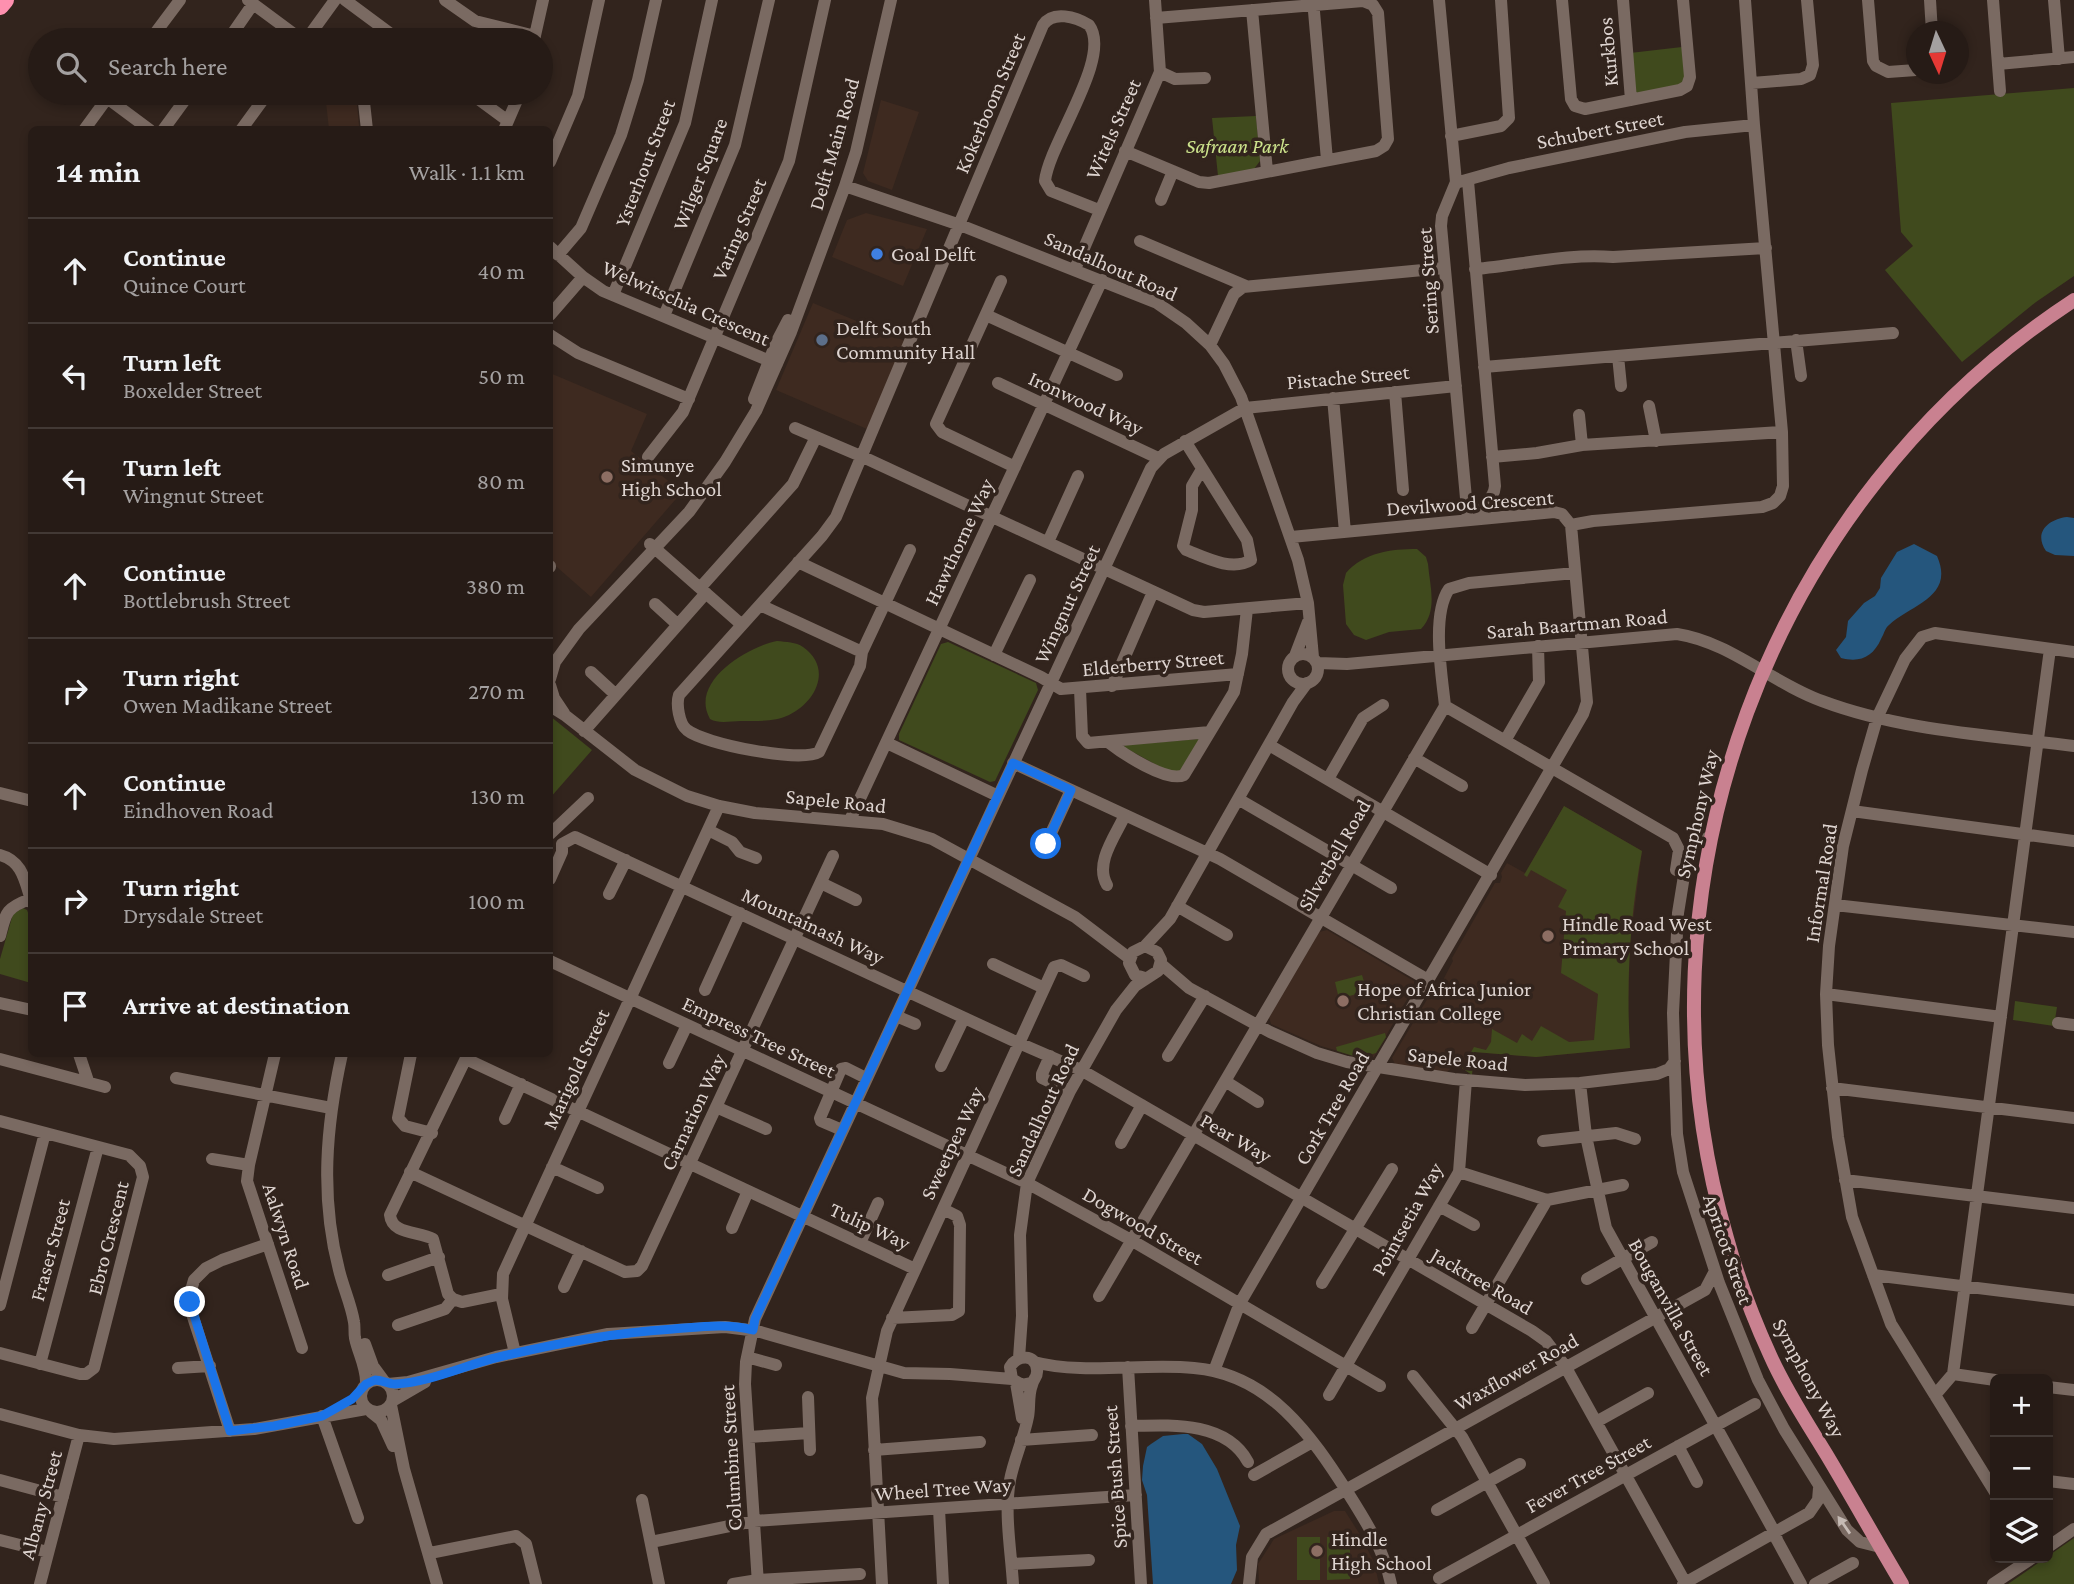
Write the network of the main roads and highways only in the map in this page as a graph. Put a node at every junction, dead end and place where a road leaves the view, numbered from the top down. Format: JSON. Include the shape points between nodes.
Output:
{"nodes":[{"id":1,"x":5,"y":0,"type":"edge"},
{"id":2,"x":0,"y":6,"type":"edge"},
{"id":3,"x":2074,"y":300,"type":"edge"},
{"id":4,"x":1902,"y":1584,"type":"edge"}],
"edges":[{"from":1,"to":2,"type":"highway"},
{"from":3,"to":4,"type":"main road","name":"Symphony Way","via":[[2037,325],[1934,415],[1890,463],[1824,554],[1763,671],[1735,742],[1702,883],[1694,1014],[1703,1128],[1716,1198],[1769,1356]]}]}
